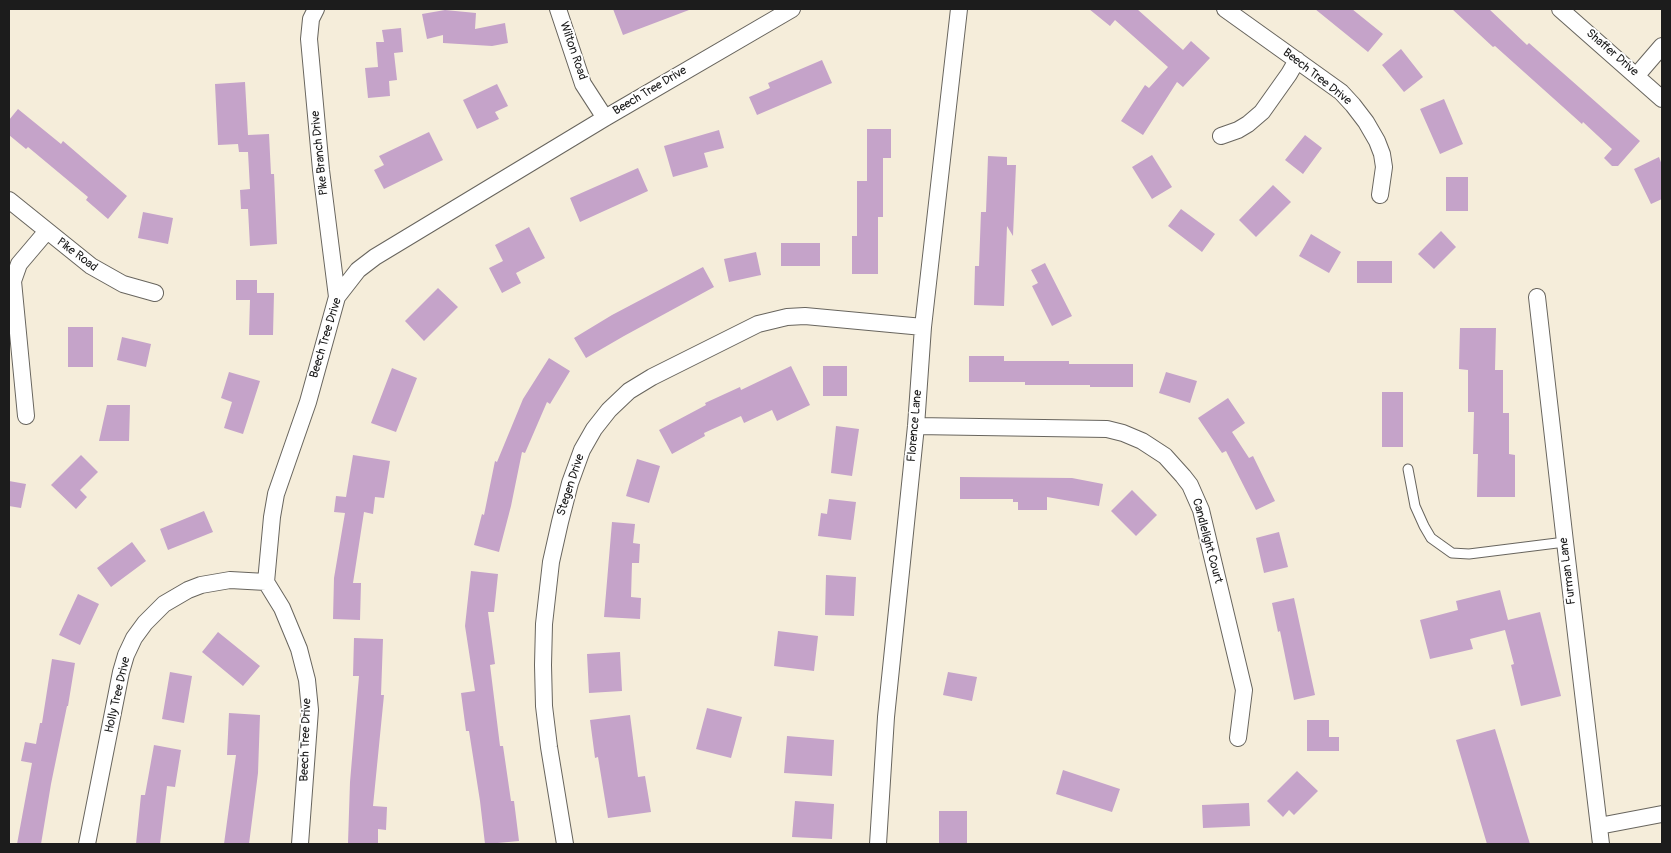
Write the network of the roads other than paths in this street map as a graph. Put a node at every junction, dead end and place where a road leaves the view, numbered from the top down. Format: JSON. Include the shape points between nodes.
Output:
{"nodes":[{"id":1,"x":316,"y":9,"type":"edge"},
{"id":2,"x":558,"y":9,"type":"edge"},
{"id":3,"x":792,"y":9,"type":"edge"},
{"id":4,"x":959,"y":9,"type":"edge"},
{"id":5,"x":1226,"y":9,"type":"edge"},
{"id":6,"x":1560,"y":9,"type":"edge"},
{"id":7,"x":1662,"y":46,"type":"edge"},
{"id":8,"x":1297,"y":60,"type":"junction"},
{"id":9,"x":1637,"y":74,"type":"junction"},
{"id":10,"x":1662,"y":98,"type":"edge"},
{"id":11,"x":605,"y":118,"type":"junction"},
{"id":12,"x":1221,"y":136,"type":"dead end"},
{"id":13,"x":1380,"y":195,"type":"dead end"},
{"id":14,"x":9,"y":200,"type":"edge"},
{"id":15,"x":47,"y":231,"type":"junction"},
{"id":16,"x":155,"y":293,"type":"dead end"},
{"id":17,"x":336,"y":297,"type":"junction"},
{"id":18,"x":1537,"y":298,"type":"dead end"},
{"id":19,"x":923,"y":327,"type":"junction"},
{"id":20,"x":26,"y":416,"type":"dead end"},
{"id":21,"x":916,"y":426,"type":"junction"},
{"id":22,"x":1408,"y":469,"type":"dead end"},
{"id":23,"x":1564,"y":542,"type":"junction"},
{"id":24,"x":266,"y":582,"type":"junction"},
{"id":25,"x":1238,"y":738,"type":"dead end"},
{"id":26,"x":1662,"y":814,"type":"edge"},
{"id":27,"x":1599,"y":826,"type":"junction"},
{"id":28,"x":87,"y":844,"type":"edge"},
{"id":29,"x":300,"y":844,"type":"edge"},
{"id":30,"x":565,"y":844,"type":"edge"},
{"id":31,"x":878,"y":844,"type":"edge"},
{"id":32,"x":1601,"y":844,"type":"edge"}],
"edges":[{"from":1,"to":17,"type":"street","name":"Pike Branch Drive","via":[[309,38]]},
{"from":2,"to":11,"type":"street","name":"Wilton Road","via":[[583,84]]},
{"from":3,"to":11,"type":"street","name":"Beech Tree Drive"},
{"from":4,"to":19,"type":"street","name":"Florence Lane"},
{"from":5,"to":8,"type":"street","name":"Beech Tree Drive"},
{"from":6,"to":9,"type":"street","name":"Shaffer Drive"},
{"from":7,"to":9,"type":"street"},
{"from":8,"to":12,"type":"street","via":[[1262,112],[1243,128]]},
{"from":8,"to":13,"type":"street","name":"Beech Tree Drive","via":[[1341,92],[1366,122],[1382,154],[1384,167]]},
{"from":9,"to":10,"type":"street","name":"Shaffer Drive"},
{"from":11,"to":17,"type":"street","name":"Beech Tree Drive","via":[[375,258],[358,270]]},
{"from":14,"to":15,"type":"street","name":"Pike Road"},
{"from":15,"to":16,"type":"street","name":"Pike Road","via":[[106,276]]},
{"from":15,"to":20,"type":"street","via":[[19,264],[13,281]]},
{"from":17,"to":24,"type":"street","name":"Beech Tree Drive","via":[[308,402],[276,494]]},
{"from":18,"to":23,"type":"street","name":"Furman Lane"},
{"from":19,"to":21,"type":"street","name":"Florence Lane"},
{"from":19,"to":30,"type":"street","name":"Stegen Drive","via":[[805,316],[758,324],[629,391],[594,429],[570,483],[551,562],[544,624],[548,747]]},
{"from":21,"to":25,"type":"street","name":"Candlelight Court","via":[[1107,429],[1142,441],[1164,456],[1194,492],[1201,510],[1244,690]]},
{"from":21,"to":31,"type":"street","name":"Florence Lane","via":[[886,718]]},
{"from":22,"to":23,"type":"lane","via":[[1415,506],[1424,526],[1431,538],[1452,553],[1469,554]]},
{"from":23,"to":27,"type":"street","name":"Furman Lane"},
{"from":24,"to":28,"type":"street","name":"Holly Tree Drive","via":[[230,580],[201,585],[164,604],[144,623],[126,654],[121,672]]},
{"from":24,"to":29,"type":"street","name":"Beech Tree Drive","via":[[282,608],[299,648],[307,680],[310,710]]},
{"from":26,"to":27,"type":"street"},
{"from":27,"to":32,"type":"street","name":"Furman Lane"}]}
